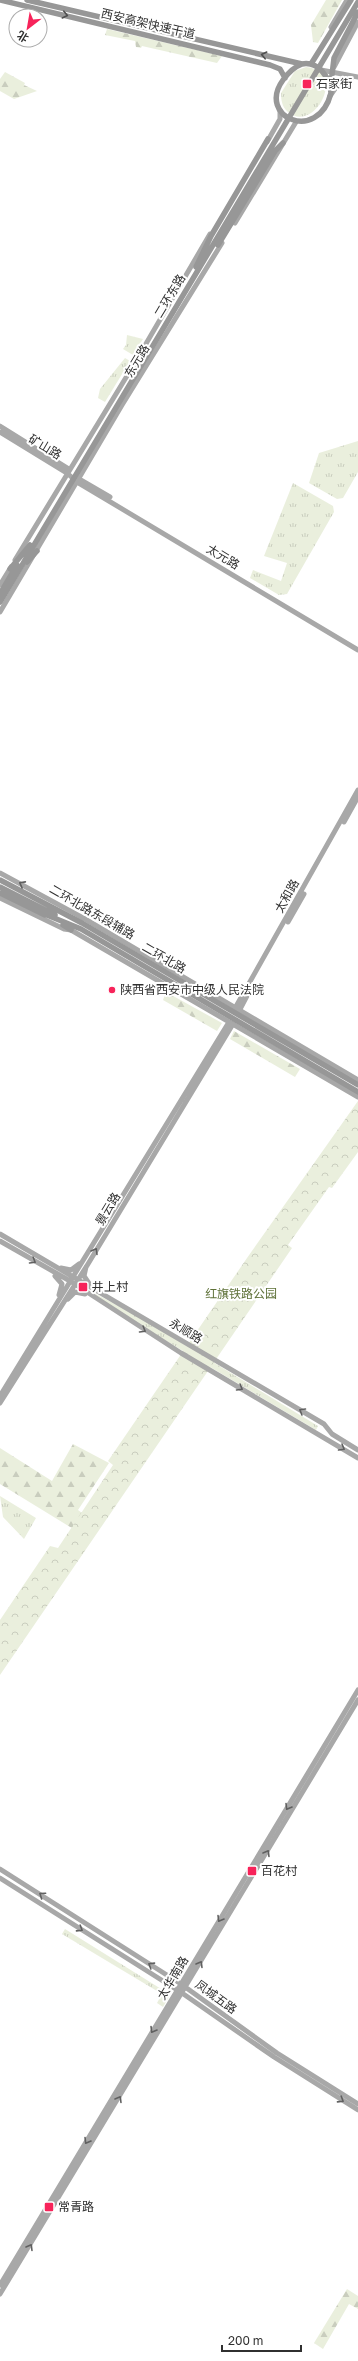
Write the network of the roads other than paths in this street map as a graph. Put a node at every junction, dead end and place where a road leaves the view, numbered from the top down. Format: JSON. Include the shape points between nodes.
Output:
{"nodes":[{"id":1,"x":0,"y":0,"type":"edge"},
{"id":2,"x":27,"y":0,"type":"edge"},
{"id":3,"x":346,"y":0,"type":"edge"},
{"id":4,"x":351,"y":0,"type":"edge"},
{"id":5,"x":354,"y":0,"type":"edge"},
{"id":6,"x":358,"y":2,"type":"edge"},
{"id":7,"x":358,"y":12,"type":"edge"},
{"id":8,"x":107,"y":22,"type":"junction"},
{"id":9,"x":358,"y":22,"type":"edge"},
{"id":10,"x":319,"y":50,"type":"junction"},
{"id":11,"x":336,"y":50,"type":"junction"},
{"id":12,"x":336,"y":63,"type":"junction"},
{"id":13,"x":302,"y":64,"type":"junction"},
{"id":14,"x":311,"y":64,"type":"junction"},
{"id":15,"x":320,"y":70,"type":"junction"},
{"id":16,"x":331,"y":72,"type":"junction"},
{"id":17,"x":348,"y":75,"type":"junction"},
{"id":18,"x":285,"y":78,"type":"junction"},
{"id":19,"x":358,"y":79,"type":"edge"},
{"id":20,"x":331,"y":90,"type":"junction"},
{"id":21,"x":330,"y":97,"type":"junction"},
{"id":22,"x":280,"y":109,"type":"junction"},
{"id":23,"x":296,"y":122,"type":"junction"},
{"id":24,"x":268,"y":139,"type":"junction"},
{"id":25,"x":283,"y":143,"type":"junction"},
{"id":26,"x":198,"y":267,"type":"junction"},
{"id":27,"x":0,"y":426,"type":"edge"},
{"id":28,"x":0,"y":432,"type":"edge"},
{"id":29,"x":68,"y":471,"type":"junction"},
{"id":30,"x":78,"y":480,"type":"junction"},
{"id":31,"x":43,"y":526,"type":"junction"},
{"id":32,"x":30,"y":545,"type":"junction"},
{"id":33,"x":37,"y":551,"type":"junction"},
{"id":34,"x":10,"y":569,"type":"junction"},
{"id":35,"x":17,"y":574,"type":"junction"},
{"id":36,"x":0,"y":585,"type":"edge"},
{"id":37,"x":0,"y":594,"type":"edge"},
{"id":38,"x":0,"y":602,"type":"edge"},
{"id":39,"x":0,"y":612,"type":"edge"},
{"id":40,"x":358,"y":646,"type":"edge"},
{"id":41,"x":358,"y":650,"type":"edge"},
{"id":42,"x":358,"y":790,"type":"edge"},
{"id":43,"x":358,"y":797,"type":"edge"},
{"id":44,"x":0,"y":873,"type":"edge"},
{"id":45,"x":0,"y":879,"type":"edge"},
{"id":46,"x":0,"y":887,"type":"edge"},
{"id":47,"x":0,"y":893,"type":"edge"},
{"id":48,"x":0,"y":898,"type":"edge"},
{"id":49,"x":42,"y":913,"type":"junction"},
{"id":50,"x":81,"y":929,"type":"junction"},
{"id":51,"x":71,"y":930,"type":"junction"},
{"id":52,"x":236,"y":1011,"type":"junction"},
{"id":53,"x":231,"y":1023,"type":"junction"},
{"id":54,"x":358,"y":1080,"type":"edge"},
{"id":55,"x":358,"y":1085,"type":"edge"},
{"id":56,"x":358,"y":1092,"type":"edge"},
{"id":57,"x":358,"y":1097,"type":"edge"},
{"id":58,"x":0,"y":1234,"type":"edge"},
{"id":59,"x":0,"y":1241,"type":"edge"},
{"id":60,"x":85,"y":1255,"type":"junction"},
{"id":61,"x":46,"y":1262,"type":"junction"},
{"id":62,"x":88,"y":1264,"type":"junction"},
{"id":63,"x":45,"y":1268,"type":"junction"},
{"id":64,"x":73,"y":1281,"type":"junction"},
{"id":65,"x":109,"y":1298,"type":"junction"},
{"id":66,"x":100,"y":1301,"type":"junction"},
{"id":67,"x":56,"y":1304,"type":"junction"},
{"id":68,"x":60,"y":1309,"type":"junction"},
{"id":69,"x":0,"y":1396,"type":"edge"},
{"id":70,"x":0,"y":1403,"type":"edge"},
{"id":71,"x":358,"y":1450,"type":"edge"},
{"id":72,"x":358,"y":1458,"type":"edge"},
{"id":73,"x":358,"y":1690,"type":"edge"},
{"id":74,"x":358,"y":1700,"type":"edge"},
{"id":75,"x":0,"y":1869,"type":"edge"},
{"id":76,"x":0,"y":1878,"type":"edge"},
{"id":77,"x":182,"y":1989,"type":"junction"},
{"id":78,"x":358,"y":2104,"type":"edge"},
{"id":79,"x":358,"y":2110,"type":"edge"},
{"id":80,"x":7,"y":2278,"type":"junction"},
{"id":81,"x":0,"y":2285,"type":"edge"},
{"id":82,"x":0,"y":2294,"type":"edge"}],
"edges":[{"from":1,"to":8,"type":"highway","name":"西安高架快速干道","one_way":true},
{"from":2,"to":8,"type":"highway","name":"西安高架快速干道"},
{"from":3,"to":10,"type":"main road"},
{"from":4,"to":10,"type":"highway"},
{"from":5,"to":26,"type":"highway","name":"二环东路"},
{"from":6,"to":26,"type":"highway","name":"二环东路"},
{"from":7,"to":11,"type":"highway"},
{"from":13,"to":8,"type":"highway","name":"西安高架快速干道","one_way":true},
{"from":8,"to":18,"type":"highway","name":"西安高架快速干道","via":[[270,64],[280,69]]},
{"from":9,"to":12,"type":"main road"},
{"from":10,"to":14,"type":"highway"},
{"from":11,"to":12,"type":"main road"},
{"from":11,"to":16,"type":"highway"},
{"from":12,"to":16,"type":"main road"},
{"from":12,"to":17,"type":"main road","via":[[338,69]]},
{"from":13,"to":14,"type":"highway"},
{"from":13,"to":18,"type":"highway"},
{"from":14,"to":15,"type":"highway"},
{"from":15,"to":16,"type":"main road"},
{"from":15,"to":20,"type":"highway"},
{"from":16,"to":17,"type":"main road"},
{"from":16,"to":20,"type":"highway"},
{"from":17,"to":19,"type":"main road"},
{"from":18,"to":22,"type":"highway","via":[[277,94]]},
{"from":19,"to":21,"type":"main road","via":[[343,79]]},
{"from":20,"to":21,"type":"highway"},
{"from":21,"to":23,"type":"highway","via":[[315,118],[306,122]]},
{"from":22,"to":23,"type":"highway","via":[[287,118]]},
{"from":22,"to":24,"type":"main road","name":"东元路","via":[[280,119]]},
{"from":23,"to":25,"type":"main road","name":"东元路"},
{"from":24,"to":26,"type":"highway","via":[[211,236]]},
{"from":24,"to":29,"type":"main road","name":"东元路"},
{"from":25,"to":26,"type":"highway","via":[[275,151],[216,247]]},
{"from":25,"to":30,"type":"main road","name":"东元路"},
{"from":26,"to":31,"type":"highway","name":"二环东路"},
{"from":27,"to":29,"type":"main road","name":"矿山路"},
{"from":28,"to":29,"type":"main road","name":"矿山路"},
{"from":29,"to":30,"type":"main road","name":"矿山路"},
{"from":29,"to":34,"type":"main road","name":"东元路"},
{"from":30,"to":33,"type":"main road","name":"东元路"},
{"from":30,"to":40,"type":"main road","name":"太元路"},
{"from":30,"to":41,"type":"main road","name":"太元路"},
{"from":31,"to":32,"type":"highway"},
{"from":31,"to":35,"type":"highway","name":"二环东路"},
{"from":32,"to":34,"type":"highway"},
{"from":32,"to":37,"type":"highway"},
{"from":33,"to":35,"type":"highway"},
{"from":33,"to":39,"type":"main road","name":"东元路"},
{"from":34,"to":36,"type":"main road","name":"东元路"},
{"from":35,"to":38,"type":"highway","name":"二环东路"},
{"from":42,"to":52,"type":"main road","name":"太和路"},
{"from":43,"to":52,"type":"main road","name":"太和路"},
{"from":52,"to":44,"type":"main road","name":"二环北路东段辅路","one_way":true,"via":[[85,919]]},
{"from":45,"to":52,"type":"highway","name":"二环北路"},
{"from":46,"to":50,"type":"highway","name":"二环北路"},
{"from":47,"to":49,"type":"highway"},
{"from":48,"to":51,"type":"main road","via":[[64,930]]},
{"from":49,"to":50,"type":"highway","name":"二环北路"},
{"from":49,"to":51,"type":"highway"},
{"from":50,"to":56,"type":"highway","name":"二环北路"},
{"from":51,"to":53,"type":"main road"},
{"from":52,"to":54,"type":"main road","name":"二环北路东段辅路"},
{"from":52,"to":55,"type":"highway","name":"二环北路"},
{"from":53,"to":57,"type":"main road"},
{"from":53,"to":60,"type":"main road","name":"景云路"},
{"from":62,"to":53,"type":"main road","name":"景云路","one_way":true},
{"from":58,"to":61,"type":"main road","name":"永顺路"},
{"from":59,"to":63,"type":"main road","name":"永顺路","one_way":true},
{"from":60,"to":61,"type":"main road","via":[[76,1267],[68,1270]]},
{"from":60,"to":64,"type":"main road","name":"景云路"},
{"from":61,"to":64,"type":"main road","name":"永顺路"},
{"from":62,"to":64,"type":"main road","name":"景云路"},
{"from":62,"to":65,"type":"main road","via":[[84,1273],[87,1282]]},
{"from":63,"to":64,"type":"main road","name":"永顺路"},
{"from":63,"to":67,"type":"main road","via":[[61,1282]]},
{"from":64,"to":65,"type":"main road","name":"永顺路"},
{"from":64,"to":66,"type":"main road","name":"永顺路"},
{"from":64,"to":67,"type":"main road","name":"景云路"},
{"from":64,"to":68,"type":"main road","name":"景云路"},
{"from":71,"to":65,"type":"main road","name":"永顺路","one_way":true,"via":[[332,1434],[324,1424]]},
{"from":66,"to":68,"type":"main road","via":[[77,1292],[71,1295]]},
{"from":66,"to":72,"type":"main road","name":"永顺路","one_way":true,"via":[[174,1349]]},
{"from":67,"to":69,"type":"main road","name":"景云路"},
{"from":68,"to":70,"type":"main road","name":"景云路"},
{"from":73,"to":77,"type":"main road","name":"太华南路","one_way":true},
{"from":77,"to":74,"type":"main road","name":"太华南路","one_way":true},
{"from":77,"to":75,"type":"main road","name":"凤城五路","one_way":true},
{"from":76,"to":77,"type":"main road","name":"凤城五路","one_way":true},
{"from":77,"to":78,"type":"main road","name":"凤城五路"},
{"from":77,"to":79,"type":"main road","name":"凤城五路","one_way":true,"via":[[274,2057]]},
{"from":77,"to":80,"type":"main road","name":"太华南路"},
{"from":80,"to":81,"type":"main road"},
{"from":80,"to":82,"type":"main road"}]}
